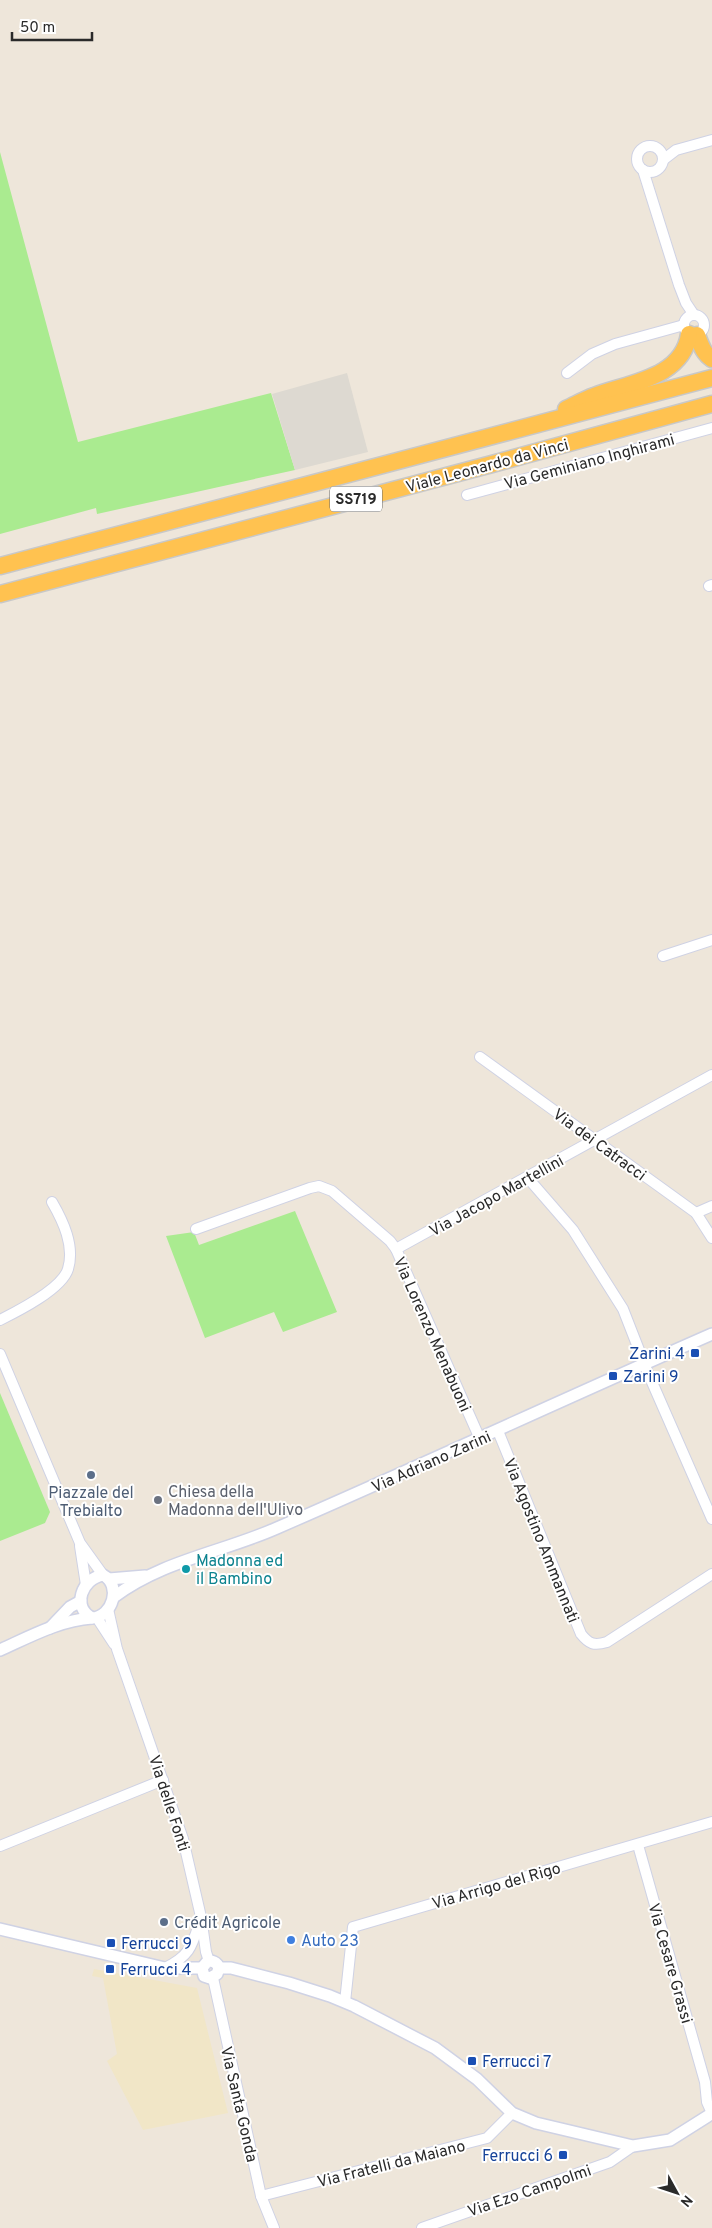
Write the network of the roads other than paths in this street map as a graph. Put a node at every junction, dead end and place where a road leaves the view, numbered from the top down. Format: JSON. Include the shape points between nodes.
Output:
{"nodes":[{"id":1,"x":712,"y":140,"type":"edge"},
{"id":2,"x":663,"y":160,"type":"junction"},
{"id":3,"x":648,"y":171,"type":"junction"},
{"id":4,"x":690,"y":326,"type":"junction"},
{"id":5,"x":712,"y":359,"type":"edge"},
{"id":6,"x":567,"y":373,"type":"dead end"},
{"id":7,"x":712,"y":378,"type":"edge"},
{"id":8,"x":712,"y":404,"type":"edge"},
{"id":9,"x":532,"y":426,"type":"junction"},
{"id":10,"x":712,"y":428,"type":"edge"},
{"id":11,"x":467,"y":495,"type":"dead end"},
{"id":12,"x":0,"y":566,"type":"edge"},
{"id":13,"x":0,"y":594,"type":"edge"},
{"id":14,"x":712,"y":940,"type":"edge"},
{"id":15,"x":663,"y":956,"type":"dead end"},
{"id":16,"x":480,"y":1057,"type":"dead end"},
{"id":17,"x":712,"y":1075,"type":"edge"},
{"id":18,"x":596,"y":1140,"type":"junction"},
{"id":19,"x":527,"y":1177,"type":"junction"},
{"id":20,"x":52,"y":1202,"type":"dead end"},
{"id":21,"x":712,"y":1206,"type":"edge"},
{"id":22,"x":696,"y":1213,"type":"junction"},
{"id":23,"x":196,"y":1230,"type":"dead end"},
{"id":24,"x":712,"y":1238,"type":"edge"},
{"id":25,"x":396,"y":1249,"type":"junction"},
{"id":26,"x":2,"y":1320,"type":"edge"},
{"id":27,"x":712,"y":1334,"type":"edge"},
{"id":28,"x":0,"y":1354,"type":"edge"},
{"id":29,"x":645,"y":1364,"type":"junction"},
{"id":30,"x":0,"y":1369,"type":"edge"},
{"id":31,"x":9,"y":1376,"type":"junction"},
{"id":32,"x":498,"y":1431,"type":"junction"},
{"id":33,"x":480,"y":1439,"type":"junction"},
{"id":34,"x":712,"y":1518,"type":"edge"},
{"id":35,"x":80,"y":1543,"type":"junction"},
{"id":36,"x":712,"y":1574,"type":"edge"},
{"id":37,"x":146,"y":1576,"type":"junction"},
{"id":38,"x":106,"y":1577,"type":"junction"},
{"id":39,"x":86,"y":1585,"type":"junction"},
{"id":40,"x":114,"y":1597,"type":"junction"},
{"id":41,"x":81,"y":1601,"type":"junction"},
{"id":42,"x":108,"y":1609,"type":"junction"},
{"id":43,"x":95,"y":1618,"type":"junction"},
{"id":44,"x":49,"y":1629,"type":"junction"},
{"id":45,"x":116,"y":1649,"type":"junction"},
{"id":46,"x":0,"y":1650,"type":"edge"},
{"id":47,"x":163,"y":1780,"type":"junction"},
{"id":48,"x":712,"y":1822,"type":"edge"},
{"id":49,"x":638,"y":1845,"type":"junction"},
{"id":50,"x":0,"y":1846,"type":"edge"},
{"id":51,"x":201,"y":1917,"type":"junction"},
{"id":52,"x":0,"y":1929,"type":"edge"},
{"id":53,"x":165,"y":1968,"type":"junction"},
{"id":54,"x":211,"y":1969,"type":"junction"},
{"id":55,"x":345,"y":2002,"type":"junction"},
{"id":56,"x":705,"y":2082,"type":"junction"},
{"id":57,"x":712,"y":2095,"type":"edge"},
{"id":58,"x":512,"y":2114,"type":"junction"},
{"id":59,"x":711,"y":2116,"type":"edge"},
{"id":60,"x":633,"y":2146,"type":"junction"},
{"id":61,"x":261,"y":2196,"type":"junction"},
{"id":62,"x":274,"y":2228,"type":"edge"},
{"id":63,"x":422,"y":2228,"type":"edge"}],
"edges":[{"from":1,"to":2,"type":"street","via":[[676,150]]},
{"from":2,"to":3,"type":"street","via":[[658,170]]},
{"from":2,"to":3,"type":"street","via":[[654,146],[644,147],[637,163]]},
{"from":3,"to":4,"type":"street"},
{"from":4,"to":5,"type":"highway","via":[[702,349]]},
{"from":4,"to":6,"type":"street","via":[[614,344],[592,354]]},
{"from":4,"to":9,"type":"highway","via":[[684,352],[678,361],[661,372],[593,396]]},
{"from":7,"to":9,"type":"highway","name":"Viale Leonardo da Vinci","number":"SS719"},
{"from":8,"to":13,"type":"highway","name":"Viale Leonardo da Vinci","number":"SS719"},
{"from":9,"to":12,"type":"highway","name":"Viale Leonardo da Vinci","number":"SS719"},
{"from":10,"to":11,"type":"street","name":"Via Geminiano Inghirami"},
{"from":14,"to":15,"type":"street"},
{"from":16,"to":18,"type":"street","name":"Via dei Catracci"},
{"from":17,"to":18,"type":"street","name":"Via Jacopo Martellini"},
{"from":18,"to":19,"type":"street","name":"Via Jacopo Martellini"},
{"from":18,"to":22,"type":"street","name":"Via dei Catracci"},
{"from":19,"to":25,"type":"street","name":"Via Jacopo Martellini"},
{"from":19,"to":29,"type":"street","via":[[573,1230],[600,1272],[623,1309]]},
{"from":20,"to":26,"type":"street","via":[[66,1227],[68,1270],[58,1284]]},
{"from":21,"to":22,"type":"street"},
{"from":22,"to":24,"type":"street","name":"Via dei Catracci"},
{"from":23,"to":25,"type":"street","name":"Via Lorenzo Menabuoni","via":[[319,1186],[332,1191]]},
{"from":25,"to":33,"type":"street","name":"Via Lorenzo Menabuoni"},
{"from":27,"to":29,"type":"street","name":"Via Adriano Zarini"},
{"from":28,"to":31,"type":"street"},
{"from":29,"to":32,"type":"street","name":"Via Adriano Zarini"},
{"from":29,"to":34,"type":"street"},
{"from":30,"to":31,"type":"street"},
{"from":31,"to":35,"type":"street"},
{"from":32,"to":33,"type":"street","name":"Via Adriano Zarini"},
{"from":32,"to":36,"type":"street","name":"Via Agostino Ammannati","via":[[581,1634],[592,1644],[607,1642]]},
{"from":33,"to":37,"type":"street","name":"Via Adriano Zarini","via":[[259,1536]]},
{"from":35,"to":38,"type":"street"},
{"from":35,"to":39,"type":"street"},
{"from":37,"to":38,"type":"street"},
{"from":37,"to":40,"type":"street"},
{"from":38,"to":39,"type":"street","via":[[91,1579]]},
{"from":38,"to":40,"type":"street","via":[[112,1584]]},
{"from":39,"to":41,"type":"street"},
{"from":40,"to":42,"type":"street"},
{"from":41,"to":43,"type":"street","via":[[86,1615]]},
{"from":41,"to":44,"type":"street","via":[[70,1607]]},
{"from":42,"to":43,"type":"street"},
{"from":42,"to":45,"type":"street","name":"Via delle Fonti"},
{"from":43,"to":44,"type":"street","via":[[78,1619]]},
{"from":43,"to":45,"type":"street","name":"Via delle Fonti"},
{"from":44,"to":46,"type":"street"},
{"from":45,"to":47,"type":"street","name":"Via delle Fonti"},
{"from":47,"to":50,"type":"street"},
{"from":47,"to":51,"type":"street","name":"Via delle Fonti","via":[[183,1839]]},
{"from":48,"to":49,"type":"street","name":"Via Arrigo del Rigo"},
{"from":49,"to":55,"type":"street","name":"Via Arrigo del Rigo","via":[[354,1927]]},
{"from":49,"to":56,"type":"street","name":"Via Cesare Grassi"},
{"from":51,"to":53,"type":"street","via":[[189,1951],[178,1962]]},
{"from":51,"to":54,"type":"street","name":"Via delle Fonti"},
{"from":52,"to":53,"type":"street"},
{"from":53,"to":54,"type":"street"},
{"from":54,"to":55,"type":"street","via":[[232,1968]]},
{"from":54,"to":61,"type":"street","name":"Via Santa Gonda"},
{"from":55,"to":58,"type":"street","via":[[435,2048],[477,2079]]},
{"from":56,"to":57,"type":"street","name":"Via Cesare Grassi"},
{"from":56,"to":59,"type":"street","name":"Via Cesare Grassi"},
{"from":58,"to":60,"type":"street"},
{"from":58,"to":61,"type":"street","name":"Via Fratelli da Maiano","via":[[487,2138]]},
{"from":59,"to":60,"type":"street","via":[[670,2140]]},
{"from":60,"to":63,"type":"street","name":"Via Ezo Campolmi","via":[[610,2162]]},
{"from":61,"to":62,"type":"street","name":"Via Santa Gonda"}]}
